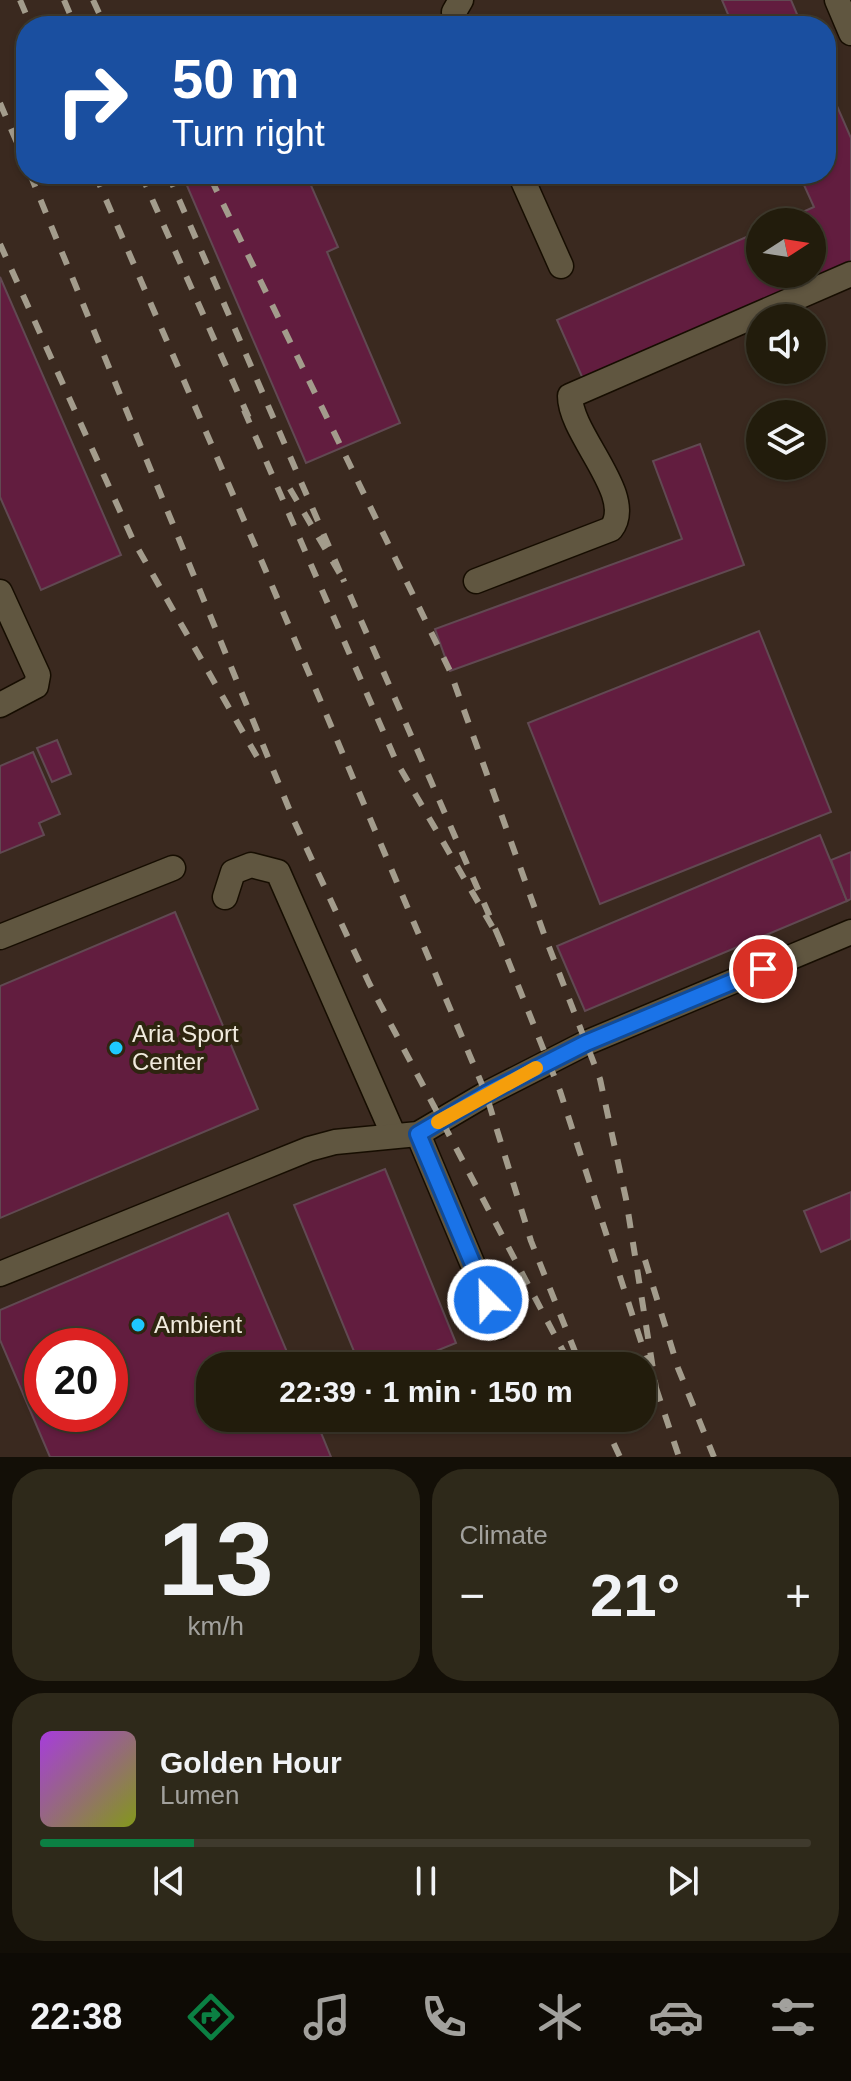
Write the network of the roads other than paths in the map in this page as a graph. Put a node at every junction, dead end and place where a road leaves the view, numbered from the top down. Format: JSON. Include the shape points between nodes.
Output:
{"nodes":[{"id":1,"x":837,"y":0,"type":"edge"},
{"id":2,"x":851,"y":33,"type":"edge"},
{"id":3,"x":524,"y":184,"type":"edge"},
{"id":4,"x":561,"y":266,"type":"dead end"},
{"id":5,"x":851,"y":274,"type":"edge"},
{"id":6,"x":476,"y":581,"type":"dead end"},
{"id":7,"x":0,"y":592,"type":"edge"},
{"id":8,"x":0,"y":705,"type":"edge"},
{"id":9,"x":173,"y":868,"type":"dead end"},
{"id":10,"x":225,"y":897,"type":"dead end"},
{"id":11,"x":851,"y":932,"type":"edge"},
{"id":12,"x":0,"y":937,"type":"edge"},
{"id":13,"x":406,"y":1135,"type":"junction"},
{"id":14,"x":0,"y":1274,"type":"edge"},
{"id":15,"x":499,"y":1327,"type":"dead end"}],
"edges":[{"from":1,"to":2,"type":"street"},
{"from":3,"to":4,"type":"street"},
{"from":5,"to":6,"type":"street","via":[[570,396],[573,419],[611,485],[616,523]]},
{"from":7,"to":8,"type":"street","via":[[38,675],[36,686]]},
{"from":9,"to":12,"type":"street"},
{"from":10,"to":13,"type":"street","via":[[233,872],[251,865],[278,872]]},
{"from":11,"to":13,"type":"street","via":[[586,1043]]},
{"from":13,"to":14,"type":"street","via":[[309,1149]]},
{"from":13,"to":15,"type":"street"}]}
